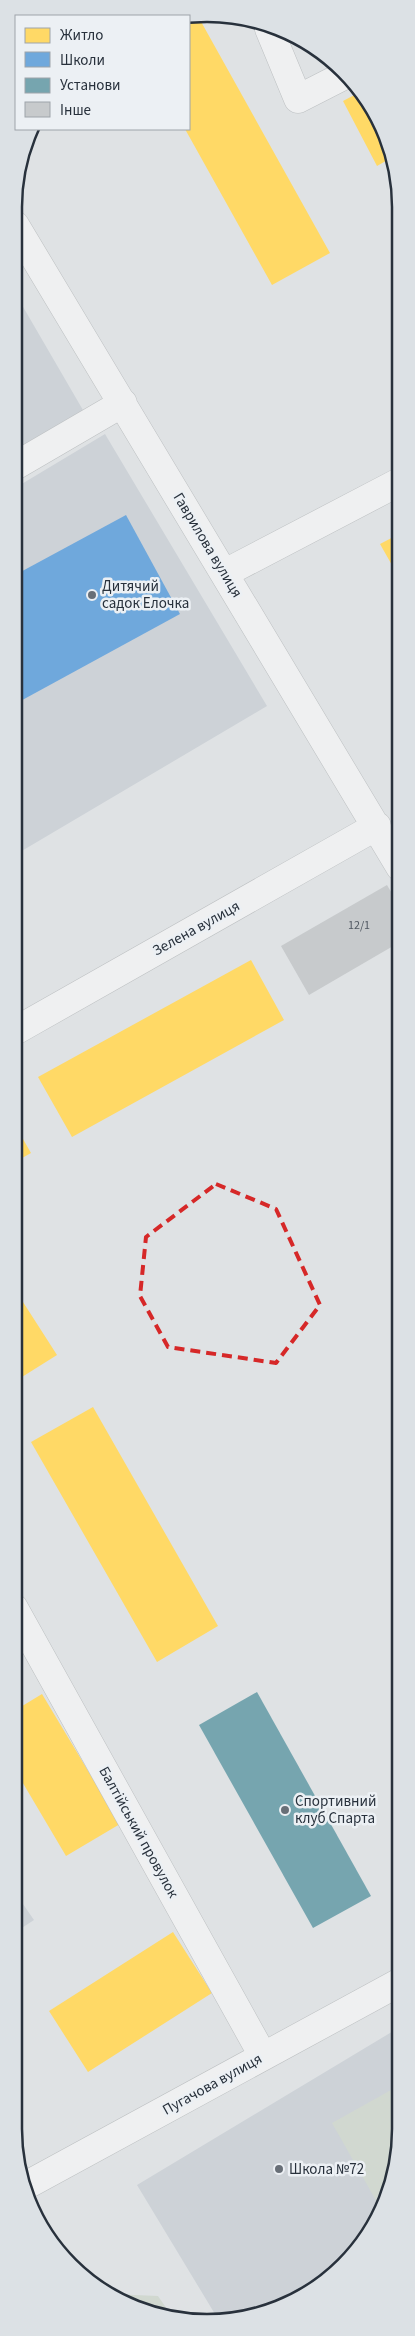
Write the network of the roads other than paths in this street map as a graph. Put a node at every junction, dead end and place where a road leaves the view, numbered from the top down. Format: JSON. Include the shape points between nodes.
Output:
{"nodes":[{"id":1,"x":272,"y":34,"type":"edge"},
{"id":2,"x":339,"y":78,"type":"edge"},
{"id":3,"x":22,"y":237,"type":"edge"},
{"id":4,"x":123,"y":404,"type":"junction"},
{"id":5,"x":22,"y":462,"type":"edge"},
{"id":6,"x":392,"y":486,"type":"edge"},
{"id":7,"x":225,"y":573,"type":"junction"},
{"id":8,"x":377,"y":826,"type":"junction"},
{"id":9,"x":392,"y":847,"type":"edge"},
{"id":10,"x":22,"y":1026,"type":"edge"},
{"id":11,"x":22,"y":1622,"type":"edge"},
{"id":12,"x":392,"y":1986,"type":"edge"},
{"id":13,"x":263,"y":2056,"type":"junction"},
{"id":14,"x":31,"y":2183,"type":"edge"}],
"edges":[{"from":1,"to":2,"type":"street","via":[[298,99]]},
{"from":3,"to":4,"type":"street","name":"Гаврилова вулиця"},
{"from":4,"to":5,"type":"street"},
{"from":4,"to":7,"type":"street","name":"Гаврилова вулиця"},
{"from":6,"to":7,"type":"street"},
{"from":7,"to":8,"type":"street","name":"Гаврилова вулиця"},
{"from":8,"to":9,"type":"street","name":"Гаврилова вулиця"},
{"from":8,"to":10,"type":"street","name":"Зелена вулиця"},
{"from":11,"to":13,"type":"street","name":"Балтійський провулок"},
{"from":12,"to":13,"type":"street","name":"Пугачова вулиця"},
{"from":13,"to":14,"type":"street","name":"Пугачова вулиця"}]}
